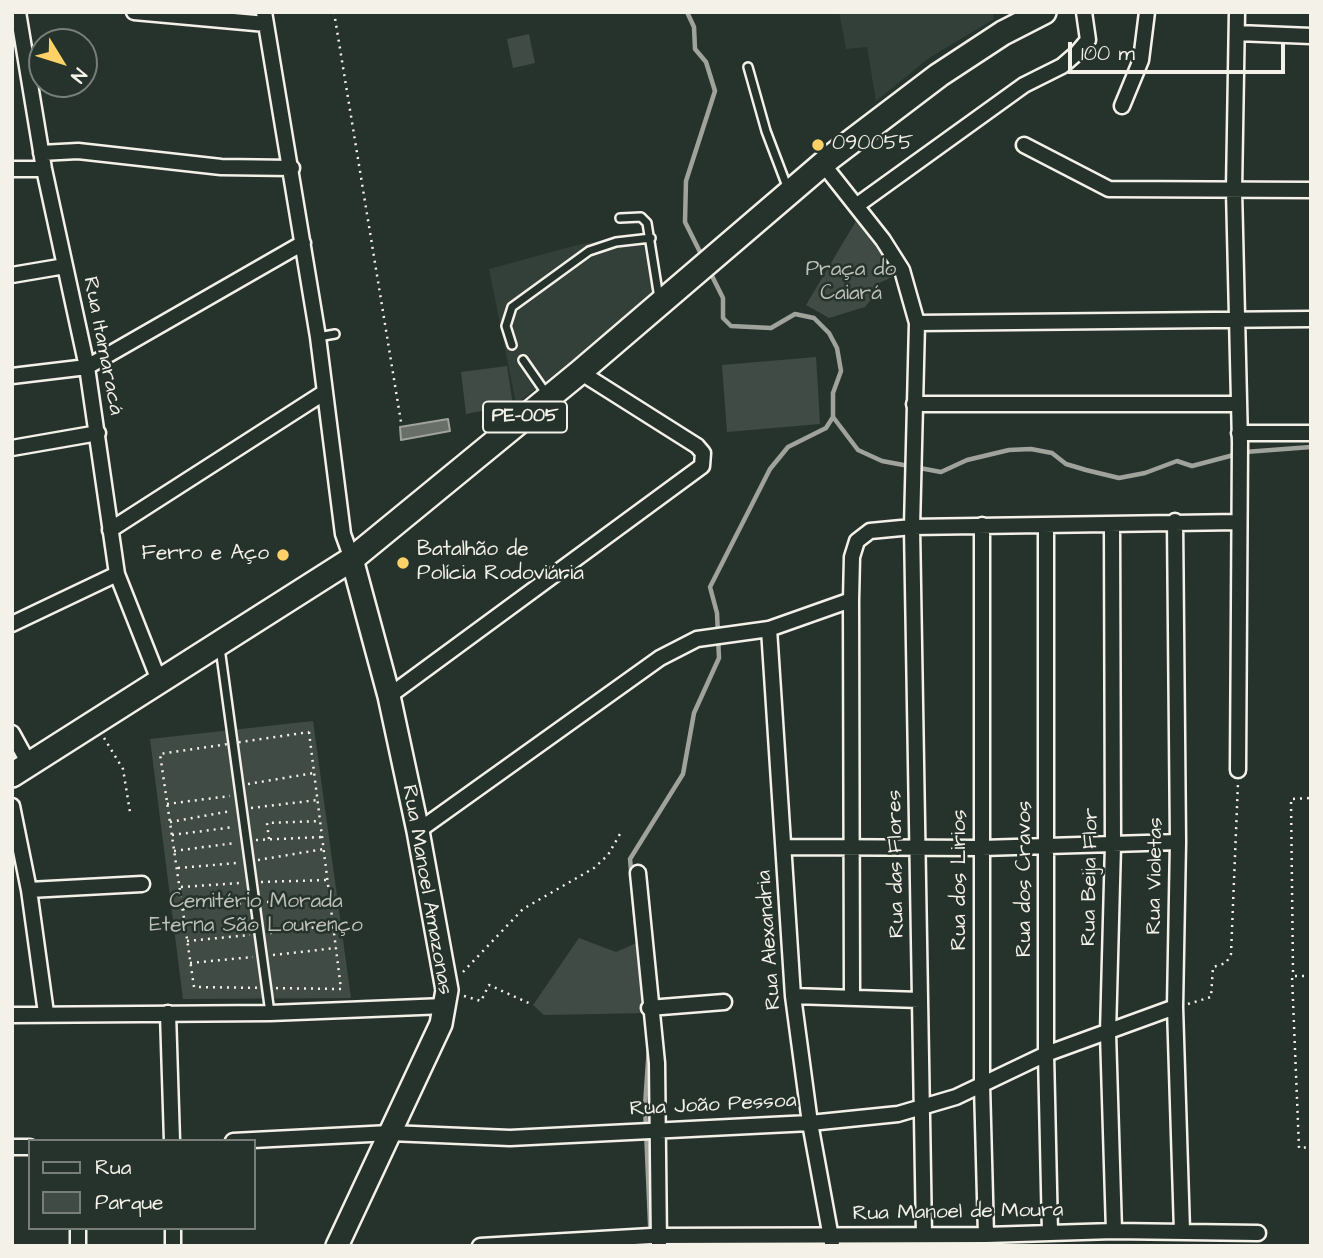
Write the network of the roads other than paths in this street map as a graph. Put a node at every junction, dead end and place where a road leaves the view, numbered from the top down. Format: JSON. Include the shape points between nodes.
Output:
{"nodes":[{"id":1,"x":18,"y":12,"type":"edge"},
{"id":2,"x":134,"y":12,"type":"edge"},
{"id":3,"x":1044,"y":12,"type":"edge"},
{"id":4,"x":1084,"y":12,"type":"edge"},
{"id":5,"x":1147,"y":12,"type":"edge"},
{"id":6,"x":1237,"y":12,"type":"edge"},
{"id":7,"x":265,"y":18,"type":"edge"},
{"id":8,"x":1237,"y":33,"type":"junction"},
{"id":9,"x":1311,"y":36,"type":"edge"},
{"id":10,"x":748,"y":67,"type":"dead end"},
{"id":11,"x":1122,"y":107,"type":"dead end"},
{"id":12,"x":1024,"y":145,"type":"dead end"},
{"id":13,"x":41,"y":152,"type":"junction"},
{"id":14,"x":823,"y":164,"type":"junction"},
{"id":15,"x":292,"y":168,"type":"junction"},
{"id":16,"x":12,"y":169,"type":"edge"},
{"id":17,"x":44,"y":169,"type":"junction"},
{"id":18,"x":1234,"y":190,"type":"junction"},
{"id":19,"x":1311,"y":190,"type":"edge"},
{"id":20,"x":789,"y":192,"type":"junction"},
{"id":21,"x":856,"y":206,"type":"junction"},
{"id":22,"x":620,"y":218,"type":"dead end"},
{"id":23,"x":650,"y":237,"type":"junction"},
{"id":24,"x":303,"y":243,"type":"junction"},
{"id":25,"x":65,"y":266,"type":"junction"},
{"id":26,"x":12,"y":275,"type":"edge"},
{"id":27,"x":660,"y":302,"type":"junction"},
{"id":28,"x":1238,"y":319,"type":"junction"},
{"id":29,"x":1311,"y":319,"type":"edge"},
{"id":30,"x":917,"y":323,"type":"junction"},
{"id":31,"x":335,"y":334,"type":"dead end"},
{"id":32,"x":318,"y":337,"type":"junction"},
{"id":33,"x":510,"y":342,"type":"dead end"},
{"id":34,"x":523,"y":360,"type":"dead end"},
{"id":35,"x":87,"y":367,"type":"junction"},
{"id":36,"x":580,"y":372,"type":"junction"},
{"id":37,"x":12,"y":376,"type":"edge"},
{"id":38,"x":326,"y":392,"type":"junction"},
{"id":39,"x":548,"y":397,"type":"junction"},
{"id":40,"x":914,"y":404,"type":"junction"},
{"id":41,"x":1238,"y":404,"type":"junction"},
{"id":42,"x":98,"y":433,"type":"junction"},
{"id":43,"x":1311,"y":433,"type":"edge"},
{"id":44,"x":1239,"y":438,"type":"junction"},
{"id":45,"x":12,"y":449,"type":"edge"},
{"id":46,"x":1175,"y":521,"type":"junction"},
{"id":47,"x":1238,"y":522,"type":"junction"},
{"id":48,"x":1112,"y":524,"type":"junction"},
{"id":49,"x":982,"y":525,"type":"junction"},
{"id":50,"x":1046,"y":525,"type":"junction"},
{"id":51,"x":912,"y":527,"type":"junction"},
{"id":52,"x":110,"y":530,"type":"junction"},
{"id":53,"x":352,"y":559,"type":"junction"},
{"id":54,"x":117,"y":574,"type":"junction"},
{"id":55,"x":850,"y":600,"type":"junction"},
{"id":56,"x":12,"y":624,"type":"edge"},
{"id":57,"x":769,"y":629,"type":"junction"},
{"id":58,"x":220,"y":643,"type":"junction"},
{"id":59,"x":160,"y":683,"type":"junction"},
{"id":60,"x":388,"y":696,"type":"junction"},
{"id":61,"x":12,"y":733,"type":"edge"},
{"id":62,"x":20,"y":769,"type":"edge"},
{"id":63,"x":1238,"y":770,"type":"road end"},
{"id":64,"x":12,"y":806,"type":"edge"},
{"id":65,"x":418,"y":831,"type":"junction"},
{"id":66,"x":1178,"y":842,"type":"junction"},
{"id":67,"x":1048,"y":845,"type":"junction"},
{"id":68,"x":1113,"y":845,"type":"junction"},
{"id":69,"x":785,"y":847,"type":"junction"},
{"id":70,"x":918,"y":847,"type":"junction"},
{"id":71,"x":853,"y":848,"type":"junction"},
{"id":72,"x":982,"y":848,"type":"junction"},
{"id":73,"x":638,"y":873,"type":"dead end"},
{"id":74,"x":142,"y":884,"type":"dead end"},
{"id":75,"x":29,"y":890,"type":"junction"},
{"id":76,"x":793,"y":996,"type":"junction"},
{"id":77,"x":852,"y":996,"type":"junction"},
{"id":78,"x":446,"y":998,"type":"junction"},
{"id":79,"x":919,"y":1000,"type":"junction"},
{"id":80,"x":724,"y":1002,"type":"dead end"},
{"id":81,"x":1175,"y":1007,"type":"junction"},
{"id":82,"x":649,"y":1008,"type":"junction"},
{"id":83,"x":46,"y":1013,"type":"junction"},
{"id":84,"x":168,"y":1013,"type":"junction"},
{"id":85,"x":270,"y":1013,"type":"junction"},
{"id":86,"x":12,"y":1015,"type":"edge"},
{"id":87,"x":1108,"y":1033,"type":"junction"},
{"id":88,"x":1046,"y":1054,"type":"junction"},
{"id":89,"x":982,"y":1085,"type":"junction"},
{"id":90,"x":924,"y":1107,"type":"junction"},
{"id":91,"x":810,"y":1123,"type":"junction"},
{"id":92,"x":657,"y":1130,"type":"junction"},
{"id":93,"x":390,"y":1133,"type":"junction"},
{"id":94,"x":172,"y":1139,"type":"edge"},
{"id":95,"x":256,"y":1140,"type":"edge"},
{"id":96,"x":1114,"y":1231,"type":"junction"},
{"id":97,"x":1182,"y":1231,"type":"junction"},
{"id":98,"x":1050,"y":1233,"type":"junction"},
{"id":99,"x":1258,"y":1233,"type":"dead end"},
{"id":100,"x":924,"y":1235,"type":"junction"},
{"id":101,"x":986,"y":1236,"type":"junction"},
{"id":102,"x":656,"y":1239,"type":"edge"},
{"id":103,"x":832,"y":1241,"type":"edge"},
{"id":104,"x":577,"y":1243,"type":"edge"},
{"id":105,"x":337,"y":1246,"type":"edge"},
{"id":106,"x":480,"y":1246,"type":"edge"}],
"edges":[{"from":1,"to":13,"type":"street","name":"Rua Itamaracá"},
{"from":2,"to":7,"type":"street"},
{"from":3,"to":14,"type":"main road","number":"PE-005","via":[[939,75]]},
{"from":4,"to":21,"type":"street","via":[[1088,40],[1069,60],[1024,85]]},
{"from":5,"to":11,"type":"street","via":[[1141,60]]},
{"from":6,"to":8,"type":"street"},
{"from":7,"to":15,"type":"street"},
{"from":8,"to":9,"type":"street"},
{"from":8,"to":18,"type":"street"},
{"from":10,"to":20,"type":"lane"},
{"from":12,"to":18,"type":"street","via":[[1109,189]]},
{"from":13,"to":15,"type":"street","via":[[78,151],[221,167]]},
{"from":13,"to":17,"type":"street","name":"Rua Itamaracá"},
{"from":14,"to":20,"type":"main road","number":"PE-005"},
{"from":14,"to":21,"type":"street"},
{"from":15,"to":24,"type":"street"},
{"from":16,"to":17,"type":"street"},
{"from":17,"to":25,"type":"street","name":"Rua Itamaracá"},
{"from":18,"to":19,"type":"street"},
{"from":18,"to":28,"type":"street"},
{"from":20,"to":27,"type":"main road","number":"PE-005"},
{"from":21,"to":30,"type":"street","via":[[902,270]]},
{"from":22,"to":23,"type":"lane","via":[[641,217]]},
{"from":23,"to":27,"type":"lane"},
{"from":23,"to":33,"type":"lane","via":[[603,244],[589,251],[512,307],[507,314]]},
{"from":24,"to":32,"type":"street"},
{"from":24,"to":35,"type":"street"},
{"from":25,"to":26,"type":"street"},
{"from":25,"to":35,"type":"street","name":"Rua Itamaracá"},
{"from":27,"to":36,"type":"main road","number":"PE-005"},
{"from":28,"to":29,"type":"street"},
{"from":28,"to":30,"type":"street"},
{"from":28,"to":41,"type":"street"},
{"from":30,"to":40,"type":"street"},
{"from":31,"to":32,"type":"lane"},
{"from":32,"to":38,"type":"street"},
{"from":34,"to":39,"type":"lane"},
{"from":35,"to":37,"type":"street"},
{"from":35,"to":42,"type":"street","name":"Rua Itamaracá"},
{"from":36,"to":39,"type":"main road","number":"PE-005"},
{"from":36,"to":60,"type":"street","via":[[697,446],[704,457],[702,466]]},
{"from":38,"to":52,"type":"street"},
{"from":38,"to":53,"type":"street","via":[[343,534]]},
{"from":39,"to":53,"type":"main road","number":"PE-005"},
{"from":40,"to":41,"type":"street"},
{"from":40,"to":51,"type":"street","name":"Rua das Flores"},
{"from":41,"to":44,"type":"street"},
{"from":42,"to":45,"type":"street"},
{"from":42,"to":52,"type":"street","name":"Rua Itamaracá"},
{"from":43,"to":44,"type":"street"},
{"from":44,"to":47,"type":"street"},
{"from":46,"to":47,"type":"street"},
{"from":46,"to":48,"type":"street"},
{"from":46,"to":66,"type":"street","name":"Rua Violetas"},
{"from":47,"to":63,"type":"street"},
{"from":48,"to":50,"type":"street"},
{"from":48,"to":68,"type":"street","name":"Rua Beija Flor"},
{"from":49,"to":50,"type":"street"},
{"from":49,"to":51,"type":"street"},
{"from":49,"to":72,"type":"street","name":"Rua dos Lirios"},
{"from":50,"to":67,"type":"street","name":"Rua dos Cravos"},
{"from":51,"to":55,"type":"street","via":[[870,531],[856,541]]},
{"from":51,"to":70,"type":"street","name":"Rua das Flores"},
{"from":52,"to":54,"type":"street","name":"Rua Itamaracá"},
{"from":53,"to":58,"type":"main road","number":"PE-005"},
{"from":53,"to":60,"type":"main road","name":"Rua Manoel Amazonas"},
{"from":54,"to":56,"type":"street"},
{"from":54,"to":59,"type":"street","name":"Rua Itamaracá"},
{"from":55,"to":57,"type":"street"},
{"from":55,"to":71,"type":"street"},
{"from":57,"to":65,"type":"street","via":[[710,636],[660,658]]},
{"from":57,"to":69,"type":"street","name":"Rua Alexandria"},
{"from":58,"to":59,"type":"main road","number":"PE-005"},
{"from":58,"to":85,"type":"lane"},
{"from":59,"to":62,"type":"main road","number":"PE-005"},
{"from":60,"to":65,"type":"main road","name":"Rua Manoel Amazonas"},
{"from":61,"to":62,"type":"street"},
{"from":64,"to":75,"type":"street"},
{"from":65,"to":78,"type":"main road","name":"Rua Manoel Amazonas"},
{"from":66,"to":68,"type":"street"},
{"from":66,"to":81,"type":"street","name":"Rua Violetas"},
{"from":67,"to":68,"type":"street"},
{"from":67,"to":72,"type":"street"},
{"from":67,"to":88,"type":"street","name":"Rua dos Cravos"},
{"from":68,"to":87,"type":"street","name":"Rua Beija Flor"},
{"from":69,"to":71,"type":"street"},
{"from":69,"to":76,"type":"street","name":"Rua Alexandria"},
{"from":70,"to":71,"type":"street"},
{"from":70,"to":72,"type":"street"},
{"from":70,"to":79,"type":"street","name":"Rua das Flores"},
{"from":71,"to":77,"type":"street"},
{"from":72,"to":89,"type":"street","name":"Rua dos Lirios"},
{"from":73,"to":82,"type":"street"},
{"from":74,"to":75,"type":"street"},
{"from":75,"to":83,"type":"street"},
{"from":76,"to":77,"type":"street"},
{"from":76,"to":91,"type":"street","name":"Rua Alexandria"},
{"from":77,"to":79,"type":"street"},
{"from":78,"to":85,"type":"street"},
{"from":78,"to":93,"type":"main road","name":"Rua Manoel Amazonas","via":[[441,1024]]},
{"from":79,"to":90,"type":"street","name":"Rua das Flores"},
{"from":80,"to":82,"type":"street"},
{"from":81,"to":87,"type":"street","name":"Rua João Pessoa"},
{"from":81,"to":97,"type":"street","name":"Rua Violetas"},
{"from":82,"to":92,"type":"street","via":[[657,1063]]},
{"from":83,"to":84,"type":"street"},
{"from":83,"to":86,"type":"street"},
{"from":84,"to":85,"type":"street"},
{"from":84,"to":94,"type":"street"},
{"from":87,"to":88,"type":"street","name":"Rua João Pessoa"},
{"from":87,"to":96,"type":"street","name":"Rua Beija Flor"},
{"from":88,"to":89,"type":"street","name":"Rua João Pessoa"},
{"from":88,"to":98,"type":"street","name":"Rua dos Cravos"},
{"from":89,"to":90,"type":"street","name":"Rua João Pessoa"},
{"from":89,"to":101,"type":"street","name":"Rua dos Lirios"},
{"from":90,"to":91,"type":"street","name":"Rua João Pessoa"},
{"from":90,"to":100,"type":"street","name":"Rua das Flores"},
{"from":91,"to":92,"type":"street","name":"Rua João Pessoa"},
{"from":91,"to":103,"type":"street","name":"Rua Alexandria"},
{"from":92,"to":93,"type":"street","name":"Rua João Pessoa","via":[[510,1138]]},
{"from":92,"to":102,"type":"street"},
{"from":93,"to":95,"type":"street","name":"Rua João Pessoa"},
{"from":93,"to":105,"type":"main road","name":"Rua Manoel Amazonas"},
{"from":96,"to":97,"type":"street","name":"Rua Manoel de Moura"},
{"from":96,"to":98,"type":"street","name":"Rua Manoel de Moura"},
{"from":97,"to":99,"type":"street","name":"Rua Manoel de Moura"},
{"from":98,"to":101,"type":"street","name":"Rua Manoel de Moura"},
{"from":100,"to":101,"type":"street","name":"Rua Manoel de Moura"},
{"from":100,"to":103,"type":"street","name":"Rua Manoel de Moura"},
{"from":102,"to":103,"type":"street","name":"Rua Manoel de Moura"},
{"from":102,"to":104,"type":"street","name":"Rua Manoel de Moura"},
{"from":104,"to":106,"type":"street","name":"Rua Manoel de Moura"}]}
